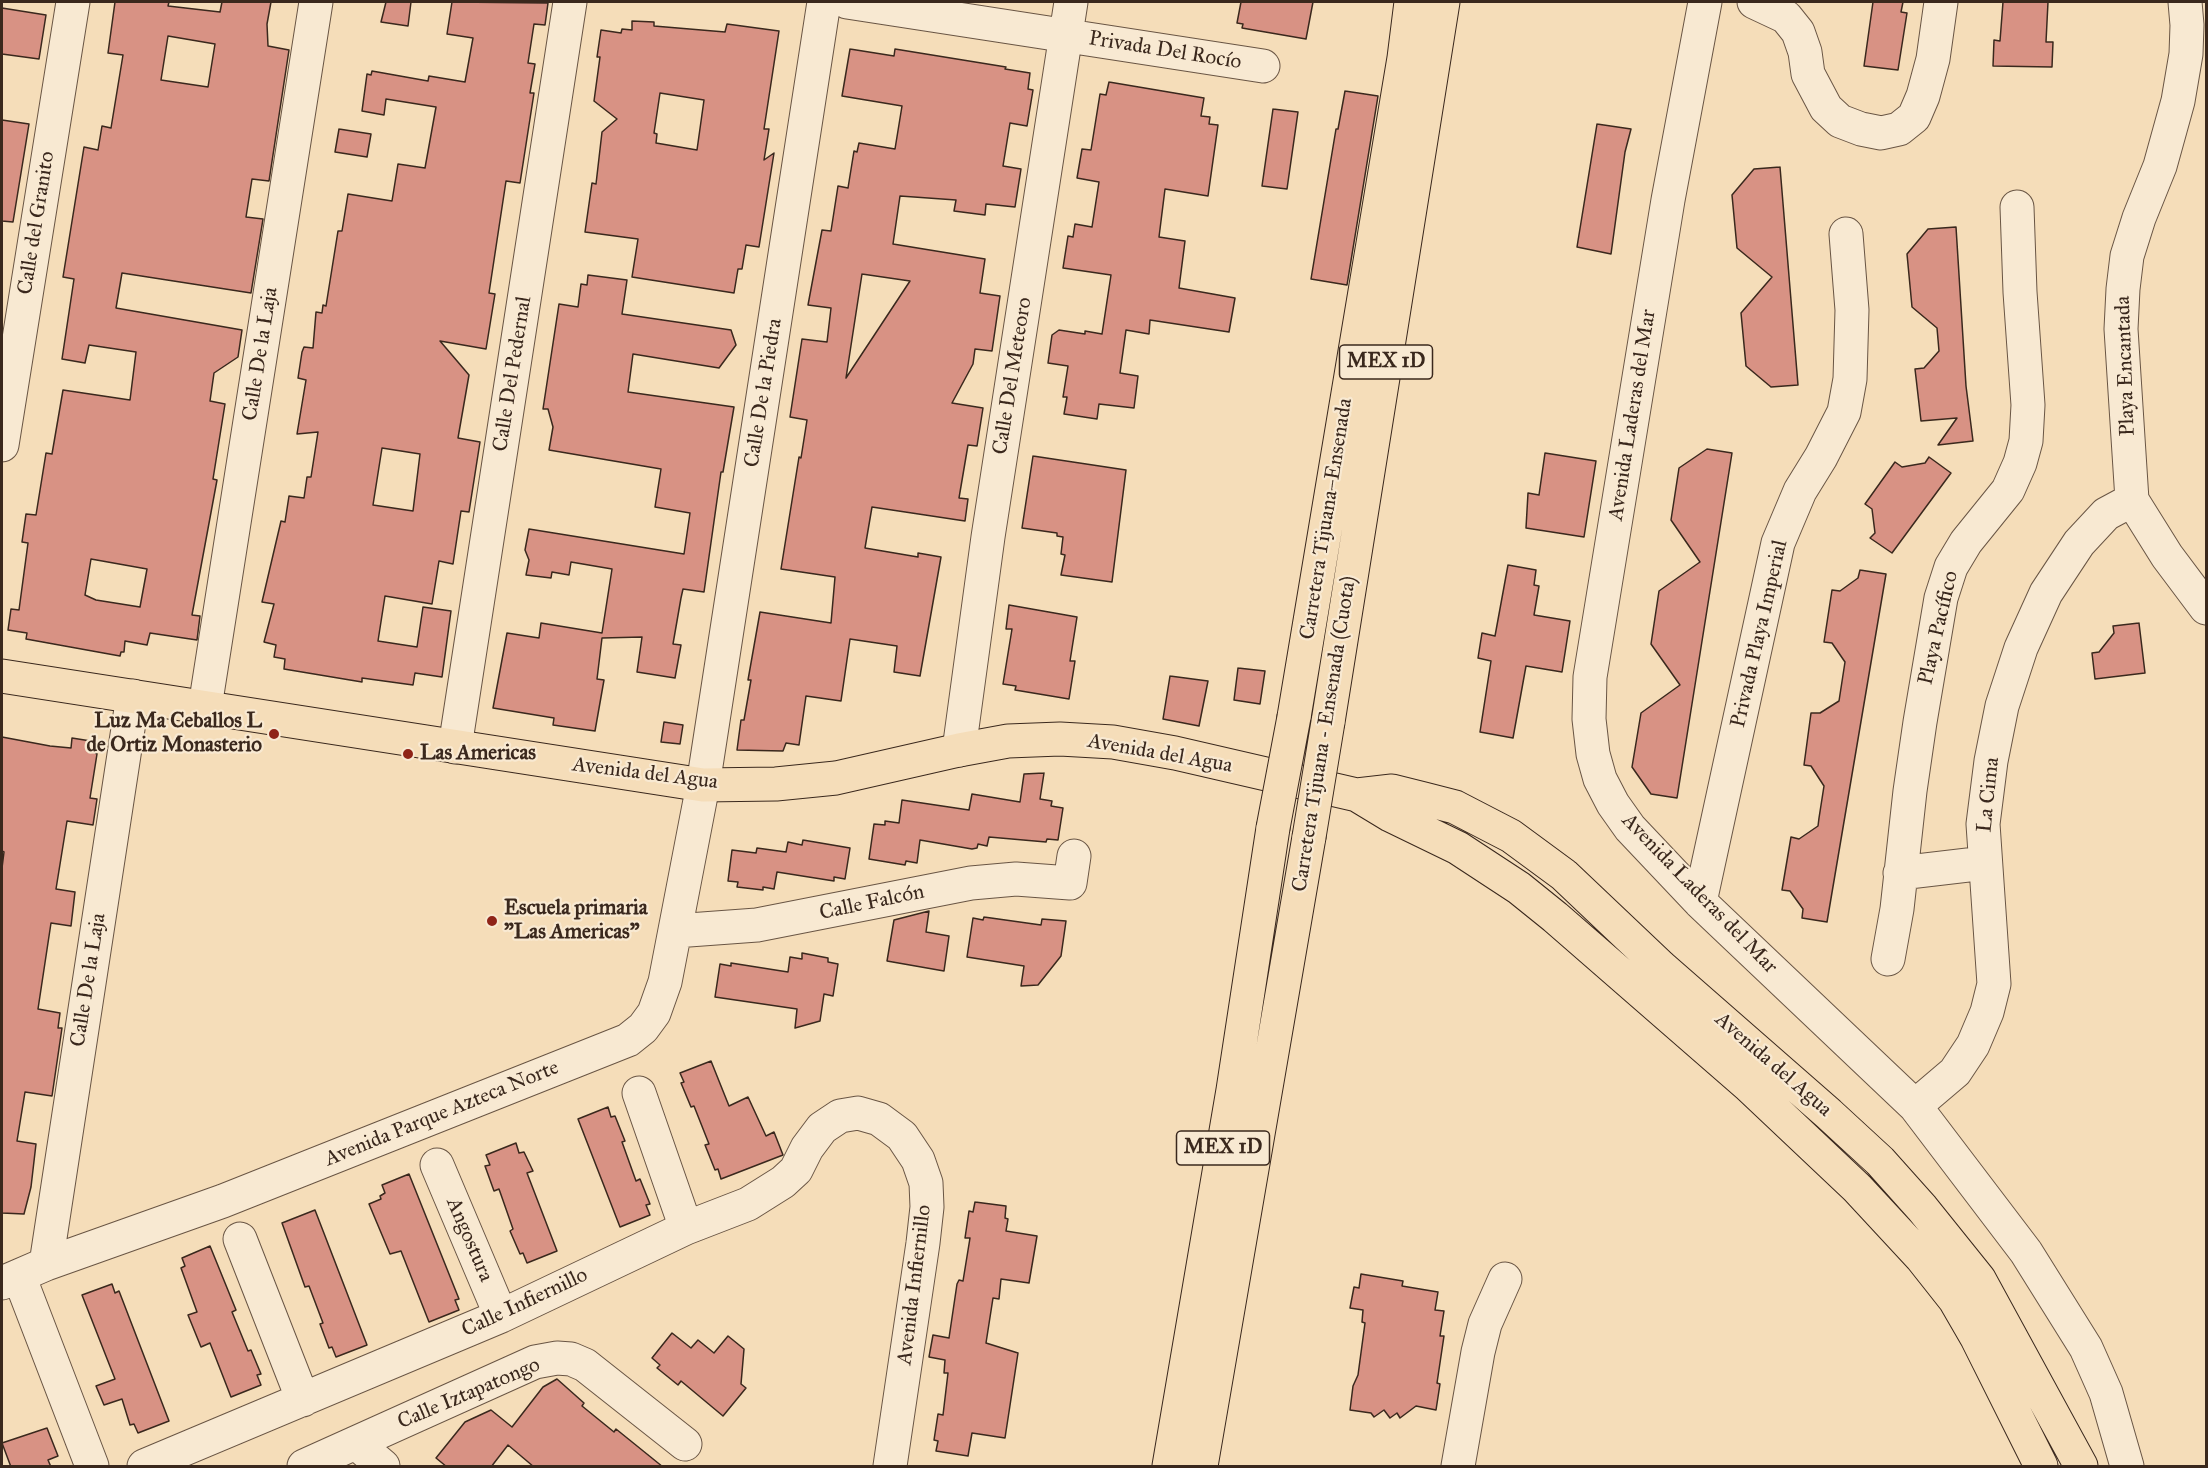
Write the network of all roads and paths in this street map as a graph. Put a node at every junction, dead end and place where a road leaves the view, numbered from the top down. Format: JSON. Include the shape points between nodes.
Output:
{"nodes":[{"id":1,"x":73,"y":2,"type":"edge"},
{"id":2,"x":316,"y":2,"type":"edge"},
{"id":3,"x":570,"y":2,"type":"edge"},
{"id":4,"x":824,"y":2,"type":"edge"},
{"id":5,"x":847,"y":2,"type":"edge"},
{"id":6,"x":1071,"y":2,"type":"edge"},
{"id":7,"x":1412,"y":2,"type":"edge"},
{"id":8,"x":1443,"y":2,"type":"edge"},
{"id":9,"x":1705,"y":2,"type":"edge"},
{"id":10,"x":1754,"y":2,"type":"edge"},
{"id":11,"x":1941,"y":2,"type":"edge"},
{"id":12,"x":2185,"y":2,"type":"edge"},
{"id":13,"x":1067,"y":36,"type":"junction"},
{"id":14,"x":1263,"y":66,"type":"dead end"},
{"id":15,"x":2017,"y":207,"type":"dead end"},
{"id":16,"x":1846,"y":234,"type":"dead end"},
{"id":17,"x":2,"y":445,"type":"edge"},
{"id":18,"x":2132,"y":500,"type":"junction"},
{"id":19,"x":2206,"y":608,"type":"edge"},
{"id":20,"x":2,"y":676,"type":"edge"},
{"id":21,"x":133,"y":696,"type":"junction"},
{"id":22,"x":205,"y":707,"type":"junction"},
{"id":23,"x":1294,"y":717,"type":"joint"},
{"id":24,"x":455,"y":747,"type":"junction"},
{"id":25,"x":959,"y":750,"type":"junction"},
{"id":26,"x":703,"y":785,"type":"junction"},
{"id":27,"x":1357,"y":795,"type":"junction"},
{"id":28,"x":1985,"y":863,"type":"junction"},
{"id":29,"x":1072,"y":869,"type":"dead end"},
{"id":30,"x":1900,"y":873,"type":"junction"},
{"id":31,"x":1700,"y":902,"type":"junction"},
{"id":32,"x":675,"y":931,"type":"junction"},
{"id":33,"x":1888,"y":960,"type":"dead end"},
{"id":34,"x":639,"y":1093,"type":"dead end"},
{"id":35,"x":1915,"y":1106,"type":"junction"},
{"id":36,"x":879,"y":1119,"type":"joint"},
{"id":37,"x":437,"y":1165,"type":"dead end"},
{"id":38,"x":687,"y":1228,"type":"junction"},
{"id":39,"x":240,"y":1239,"type":"dead end"},
{"id":40,"x":22,"y":1274,"type":"edge"},
{"id":41,"x":1506,"y":1278,"type":"dead end"},
{"id":42,"x":501,"y":1316,"type":"junction"},
{"id":43,"x":303,"y":1400,"type":"junction"},
{"id":44,"x":356,"y":1443,"type":"junction"},
{"id":45,"x":685,"y":1444,"type":"dead end"},
{"id":46,"x":92,"y":1467,"type":"edge"},
{"id":47,"x":144,"y":1467,"type":"edge"},
{"id":48,"x":304,"y":1467,"type":"edge"},
{"id":49,"x":383,"y":1467,"type":"edge"},
{"id":50,"x":890,"y":1467,"type":"edge"},
{"id":51,"x":1169,"y":1467,"type":"edge"},
{"id":52,"x":1201,"y":1467,"type":"edge"},
{"id":53,"x":1458,"y":1467,"type":"edge"},
{"id":54,"x":2041,"y":1467,"type":"edge"},
{"id":55,"x":2080,"y":1467,"type":"edge"},
{"id":56,"x":2127,"y":1467,"type":"edge"}],
"edges":[{"from":1,"to":17,"type":"street","name":"Calle del Granito"},
{"from":2,"to":22,"type":"street","name":"Calle De la Laja"},
{"from":3,"to":24,"type":"street","name":"Calle Del Pedernal"},
{"from":4,"to":26,"type":"street","name":"Calle De la Piedra"},
{"from":5,"to":13,"type":"street","name":"Privada Del Rocío"},
{"from":6,"to":13,"type":"street","name":"Calle Del Meteoro"},
{"from":7,"to":23,"type":"main road","name":"Carretera Tijuana–Ensenada","number":"MEX 1D"},
{"from":8,"to":52,"type":"main road","name":"Carretera Tijuana - Ensenada (Cuota)","number":"MEX 1D","bridge":true,"via":[[1328,722]]},
{"from":9,"to":31,"type":"street","name":"Avenida Laderas del Mar","via":[[1668,201],[1590,677],[1589,719],[1600,779],[1613,804],[1630,828]]},
{"from":10,"to":11,"type":"street","via":[[1786,16],[1798,32],[1808,74],[1826,108],[1840,121],[1881,133],[1899,129],[1914,117],[1933,60]]},
{"from":12,"to":18,"type":"street","name":"Playa Encantada","via":[[2186,54],[2178,101],[2160,166],[2127,256],[2123,289],[2121,329]]},
{"from":13,"to":14,"type":"street","name":"Privada Del Rocío"},
{"from":13,"to":25,"type":"street","name":"Calle Del Meteoro","via":[[988,537]]},
{"from":15,"to":30,"type":"street","name":"Playa Pacífico","via":[[2028,405],[2026,441],[2008,490],[1966,542],[1951,567],[1941,598]]},
{"from":16,"to":31,"type":"street","name":"Privada Playa Imperial","via":[[1852,310],[1850,379],[1844,412],[1800,491],[1778,543]]},
{"from":18,"to":19,"type":"street","name":"Playa Encantada","via":[[2166,556]]},
{"from":18,"to":28,"type":"street","name":"La Cima","via":[[2106,514],[2079,543],[2046,593],[2021,648],[2002,706],[1991,761],[1983,824]]},
{"from":20,"to":21,"type":"main road","name":"Avenida del Agua"},
{"from":21,"to":22,"type":"main road","name":"Avenida del Agua"},
{"from":21,"to":40,"type":"street","name":"Calle De la Laja"},
{"from":22,"to":24,"type":"main road","name":"Avenida del Agua"},
{"from":23,"to":51,"type":"main road","name":"Carretera Tijuana - Ensenada (Cuota)","number":"MEX 1D","bridge":true},
{"from":24,"to":26,"type":"main road","name":"Avenida del Agua"},
{"from":25,"to":26,"type":"main road","name":"Avenida del Agua","via":[[836,778]]},
{"from":25,"to":27,"type":"main road","name":"Avenida del Agua","via":[[1008,741],[1113,742]]},
{"from":26,"to":32,"type":"street","name":"Avenida Parque Azteca Norte"},
{"from":27,"to":54,"type":"main road","name":"Avenida del Agua","via":[[1458,848],[1519,888],[1748,1085],[1857,1188],[1955,1300]]},
{"from":27,"to":55,"type":"main road","name":"Avenida del Agua","via":[[1392,791],[1455,807],[1511,836],[1564,875],[1661,967],[1863,1145],[1922,1208],[1979,1279]]},
{"from":28,"to":30,"type":"street"},
{"from":28,"to":35,"type":"street","name":"La Cima","via":[[1994,984],[1987,1012],[1973,1045],[1955,1072]]},
{"from":29,"to":32,"type":"street","name":"Calle Falcón","via":[[971,883],[757,925]]},
{"from":30,"to":33,"type":"street","name":"Playa Pacífico"},
{"from":31,"to":35,"type":"street","name":"Avenida Laderas del Mar"},
{"from":32,"to":40,"type":"street","name":"Avenida Parque Azteca Norte","via":[[654,1013],[628,1040],[224,1201]]},
{"from":34,"to":38,"type":"street"},
{"from":35,"to":56,"type":"street","name":"Avenida Laderas del Mar","via":[[2026,1252],[2086,1348],[2106,1393]]},
{"from":36,"to":38,"type":"street","name":"Calle Infiernillo","via":[[858,1113],[840,1116],[822,1128],[796,1170],[783,1182],[748,1204]]},
{"from":36,"to":50,"type":"street","name":"Avenida Infiernillo","via":[[902,1136],[918,1160],[926,1183],[927,1207]]},
{"from":37,"to":42,"type":"street","name":"Angostura"},
{"from":38,"to":42,"type":"street","name":"Calle Infiernillo"},
{"from":39,"to":43,"type":"street"},
{"from":40,"to":46,"type":"street"},
{"from":41,"to":53,"type":"street","via":[[1485,1324]]},
{"from":42,"to":43,"type":"street","name":"Calle Infiernillo"},
{"from":43,"to":47,"type":"street","name":"Calle Infiernillo"},
{"from":44,"to":45,"type":"street","name":"Calle Iztapatongo","via":[[535,1362],[557,1358],[585,1365]]},
{"from":44,"to":48,"type":"street","name":"Calle Iztapatongo"},
{"from":44,"to":49,"type":"street"}]}
